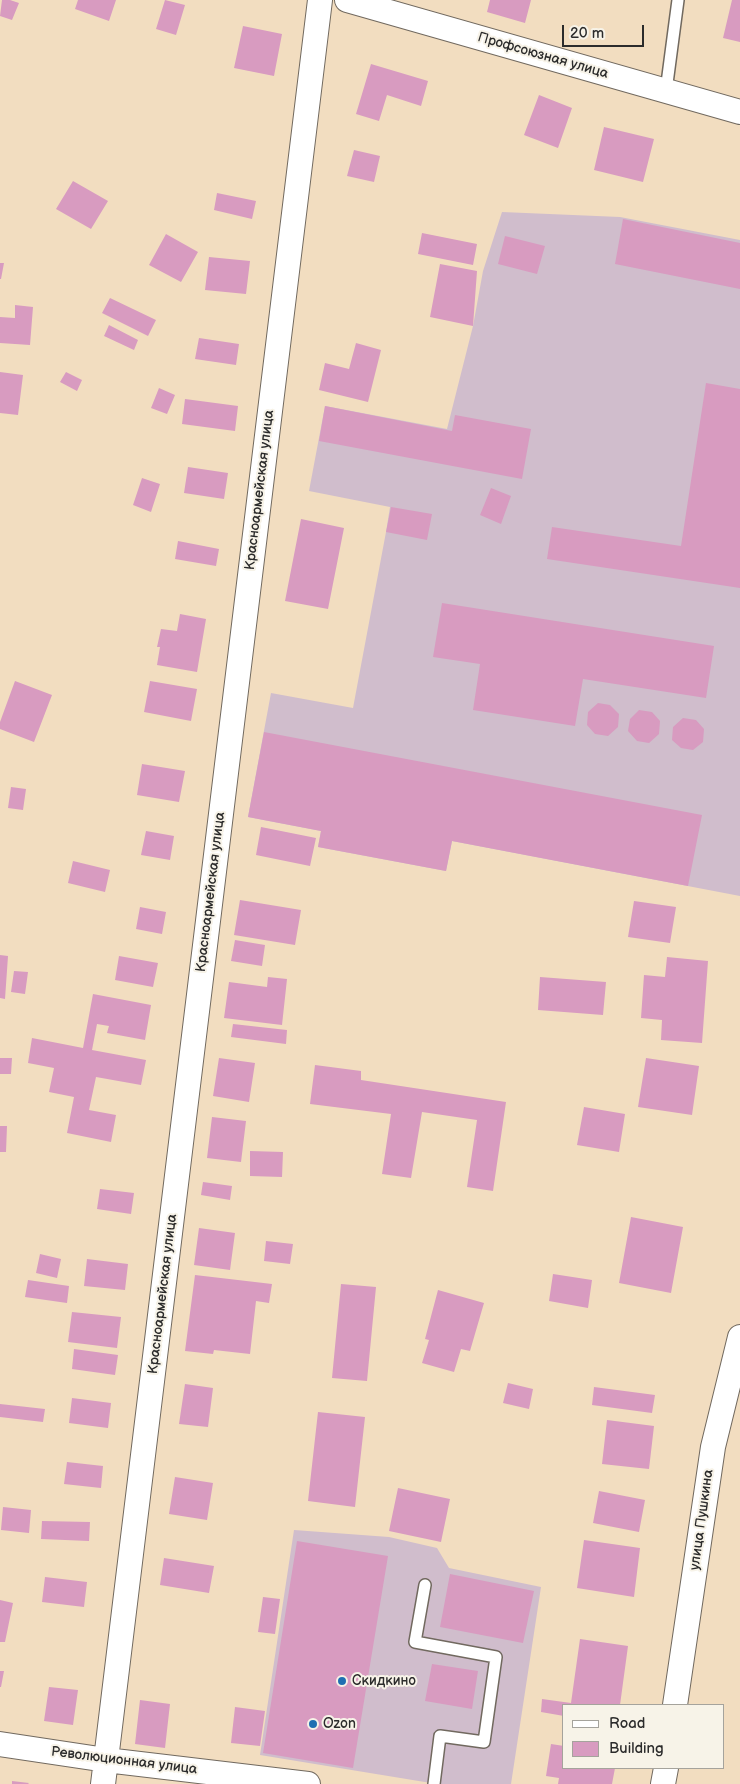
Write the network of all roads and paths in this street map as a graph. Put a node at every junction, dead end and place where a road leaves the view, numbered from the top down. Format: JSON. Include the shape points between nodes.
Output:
{"nodes":[{"id":1,"x":320,"y":0,"type":"edge"},
{"id":2,"x":347,"y":0,"type":"edge"},
{"id":3,"x":678,"y":0,"type":"edge"},
{"id":4,"x":666,"y":90,"type":"junction"},
{"id":5,"x":740,"y":112,"type":"edge"},
{"id":6,"x":740,"y":1337,"type":"edge"},
{"id":7,"x":425,"y":1585,"type":"dead end"},
{"id":8,"x":675,"y":1704,"type":"edge"},
{"id":9,"x":0,"y":1744,"type":"edge"},
{"id":10,"x":106,"y":1760,"type":"junction"},
{"id":11,"x":666,"y":1769,"type":"edge"},
{"id":12,"x":103,"y":1784,"type":"edge"},
{"id":13,"x":308,"y":1784,"type":"edge"},
{"id":14,"x":434,"y":1784,"type":"edge"},
{"id":15,"x":663,"y":1784,"type":"edge"}],
"edges":[{"from":1,"to":10,"type":"street","name":"Красноармейская улица"},
{"from":2,"to":4,"type":"street","name":"Профсоюзная улица"},
{"from":3,"to":4,"type":"lane"},
{"from":4,"to":5,"type":"street","name":"Профсоюзная улица"},
{"from":6,"to":8,"type":"street","name":"улица Пушкина","via":[[713,1447]]},
{"from":7,"to":14,"type":"lane","via":[[415,1642],[496,1657],[484,1742],[440,1736]]},
{"from":9,"to":10,"type":"street","name":"Революционная улица"},
{"from":10,"to":12,"type":"street","name":"Красноармейская улица"},
{"from":10,"to":13,"type":"street","name":"Революционная улица"},
{"from":11,"to":15,"type":"street"}]}
